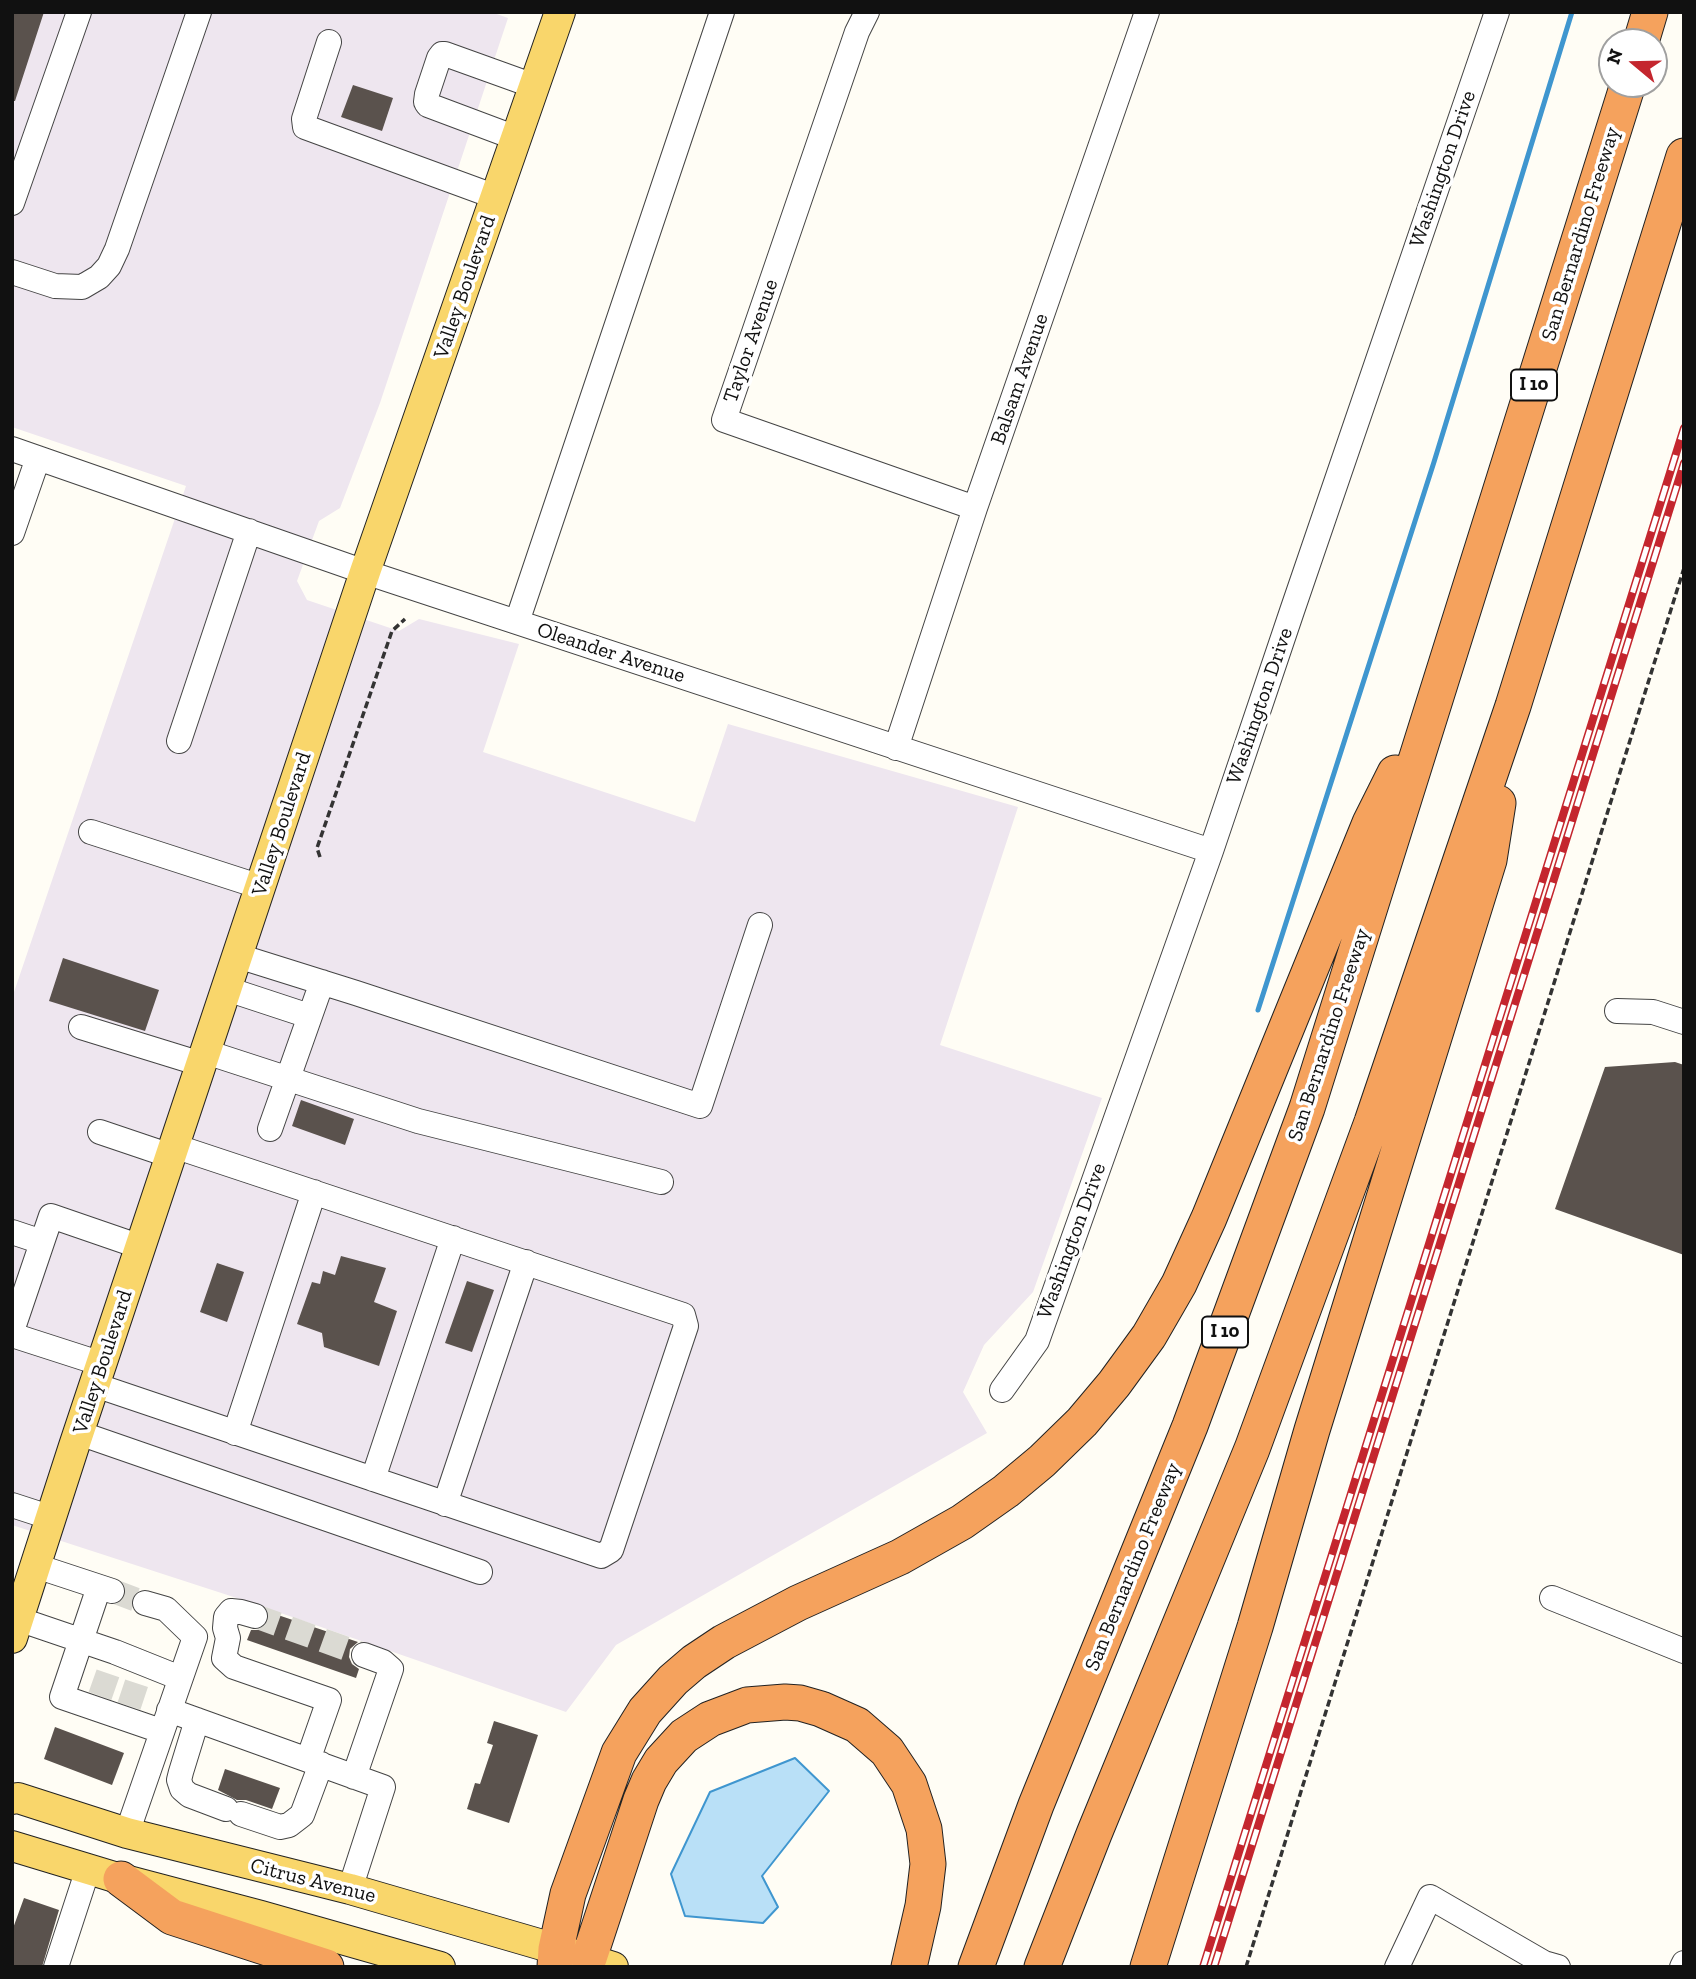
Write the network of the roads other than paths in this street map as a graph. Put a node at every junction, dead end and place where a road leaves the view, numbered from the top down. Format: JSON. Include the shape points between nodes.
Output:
{"nodes":[{"id":1,"x":79,"y":12,"type":"edge"},
{"id":2,"x":199,"y":12,"type":"edge"},
{"id":3,"x":560,"y":12,"type":"edge"},
{"id":4,"x":722,"y":12,"type":"edge"},
{"id":5,"x":867,"y":12,"type":"edge"},
{"id":6,"x":1147,"y":12,"type":"edge"},
{"id":7,"x":1497,"y":12,"type":"edge"},
{"id":8,"x":329,"y":42,"type":"dead end"},
{"id":9,"x":534,"y":86,"type":"junction"},
{"id":10,"x":1624,"y":98,"type":"edge"},
{"id":11,"x":516,"y":138,"type":"junction"},
{"id":12,"x":1684,"y":156,"type":"edge"},
{"id":13,"x":496,"y":197,"type":"junction"},
{"id":14,"x":12,"y":203,"type":"edge"},
{"id":15,"x":12,"y":272,"type":"edge"},
{"id":16,"x":12,"y":449,"type":"edge"},
{"id":17,"x":38,"y":458,"type":"junction"},
{"id":18,"x":975,"y":508,"type":"junction"},
{"id":19,"x":249,"y":531,"type":"junction"},
{"id":20,"x":12,"y":533,"type":"edge"},
{"id":21,"x":365,"y":572,"type":"junction"},
{"id":22,"x":517,"y":622,"type":"junction"},
{"id":23,"x":1440,"y":686,"type":"junction"},
{"id":24,"x":1513,"y":706,"type":"junction"},
{"id":25,"x":179,"y":741,"type":"dead end"},
{"id":26,"x":895,"y":748,"type":"junction"},
{"id":27,"x":91,"y":832,"type":"dead end"},
{"id":28,"x":1211,"y":851,"type":"junction"},
{"id":29,"x":261,"y":887,"type":"junction"},
{"id":30,"x":760,"y":925,"type":"dead end"},
{"id":31,"x":238,"y":956,"type":"junction"},
{"id":32,"x":321,"y":982,"type":"junction"},
{"id":33,"x":226,"y":989,"type":"junction"},
{"id":34,"x":1617,"y":1011,"type":"dead end"},
{"id":35,"x":309,"y":1016,"type":"junction"},
{"id":36,"x":1684,"y":1021,"type":"edge"},
{"id":37,"x":81,"y":1027,"type":"dead end"},
{"id":38,"x":204,"y":1058,"type":"junction"},
{"id":39,"x":286,"y":1079,"type":"junction"},
{"id":40,"x":270,"y":1129,"type":"dead end"},
{"id":41,"x":100,"y":1132,"type":"dead end"},
{"id":42,"x":173,"y":1151,"type":"junction"},
{"id":43,"x":661,"y":1182,"type":"dead end"},
{"id":44,"x":314,"y":1192,"type":"junction"},
{"id":45,"x":12,"y":1232,"type":"edge"},
{"id":46,"x":453,"y":1238,"type":"junction"},
{"id":47,"x":42,"y":1242,"type":"junction"},
{"id":48,"x":141,"y":1247,"type":"junction"},
{"id":49,"x":526,"y":1262,"type":"junction"},
{"id":50,"x":12,"y":1333,"type":"edge"},
{"id":51,"x":98,"y":1374,"type":"junction"},
{"id":52,"x":1002,"y":1390,"type":"dead end"},
{"id":53,"x":79,"y":1433,"type":"junction"},
{"id":54,"x":235,"y":1433,"type":"junction"},
{"id":55,"x":373,"y":1479,"type":"junction"},
{"id":56,"x":445,"y":1504,"type":"junction"},
{"id":57,"x":12,"y":1505,"type":"edge"},
{"id":58,"x":52,"y":1518,"type":"junction"},
{"id":59,"x":36,"y":1566,"type":"junction"},
{"id":60,"x":480,"y":1572,"type":"dead end"},
{"id":61,"x":1552,"y":1598,"type":"dead end"},
{"id":62,"x":145,"y":1603,"type":"tunnel mouth"},
{"id":63,"x":255,"y":1616,"type":"tunnel mouth"},
{"id":64,"x":15,"y":1628,"type":"edge"},
{"id":65,"x":81,"y":1641,"type":"junction"},
{"id":66,"x":1684,"y":1651,"type":"edge"},
{"id":67,"x":364,"y":1655,"type":"tunnel mouth"},
{"id":68,"x":180,"y":1678,"type":"junction"},
{"id":69,"x":197,"y":1720,"type":"junction"},
{"id":70,"x":165,"y":1721,"type":"junction"},
{"id":71,"x":314,"y":1762,"type":"junction"},
{"id":72,"x":354,"y":1777,"type":"junction"},
{"id":73,"x":12,"y":1799,"type":"edge"},
{"id":74,"x":127,"y":1833,"type":"junction"},
{"id":75,"x":12,"y":1846,"type":"edge"},
{"id":76,"x":88,"y":1869,"type":"junction"},
{"id":77,"x":121,"y":1879,"type":"junction"},
{"id":78,"x":350,"y":1889,"type":"junction"},
{"id":79,"x":556,"y":1958,"type":"edge"},
{"id":80,"x":601,"y":1963,"type":"edge"},
{"id":81,"x":56,"y":1967,"type":"edge"},
{"id":82,"x":326,"y":1967,"type":"edge"},
{"id":83,"x":440,"y":1967,"type":"edge"},
{"id":84,"x":909,"y":1967,"type":"edge"},
{"id":85,"x":976,"y":1967,"type":"edge"},
{"id":86,"x":1042,"y":1967,"type":"edge"},
{"id":87,"x":1148,"y":1967,"type":"edge"},
{"id":88,"x":1397,"y":1967,"type":"edge"},
{"id":89,"x":1558,"y":1967,"type":"edge"}],
"edges":[{"from":1,"to":14,"type":"street"},
{"from":2,"to":15,"type":"street","via":[[109,266],[82,287],[55,286]]},
{"from":3,"to":9,"type":"main road","name":"Valley Boulevard"},
{"from":4,"to":22,"type":"street"},
{"from":5,"to":18,"type":"street","name":"Taylor Avenue","via":[[724,420]]},
{"from":6,"to":18,"type":"street","name":"Balsam Avenue"},
{"from":7,"to":28,"type":"street","name":"Washington Drive"},
{"from":8,"to":13,"type":"street","via":[[305,127]]},
{"from":9,"to":11,"type":"main road","name":"Valley Boulevard"},
{"from":9,"to":11,"type":"street","via":[[445,54],[439,58],[428,105]]},
{"from":10,"to":23,"type":"highway","name":"San Bernardino Freeway","number":"I 10"},
{"from":11,"to":13,"type":"main road","name":"Valley Boulevard"},
{"from":12,"to":24,"type":"highway"},
{"from":13,"to":21,"type":"main road","name":"Valley Boulevard"},
{"from":16,"to":17,"type":"street","name":"Oleander Avenue"},
{"from":17,"to":19,"type":"street","name":"Oleander Avenue"},
{"from":17,"to":20,"type":"street"},
{"from":18,"to":26,"type":"street","name":"Balsam Avenue"},
{"from":19,"to":21,"type":"street","name":"Oleander Avenue"},
{"from":19,"to":25,"type":"street"},
{"from":21,"to":22,"type":"street","name":"Oleander Avenue"},
{"from":21,"to":29,"type":"main road","name":"Valley Boulevard"},
{"from":22,"to":26,"type":"street","name":"Oleander Avenue"},
{"from":23,"to":79,"type":"highway","via":[[1370,823],[1209,1218],[1150,1336],[1082,1422],[1006,1491],[900,1558],[724,1642],[673,1680],[645,1711],[619,1753],[568,1894]]},
{"from":23,"to":85,"type":"highway","name":"San Bernardino Freeway","number":"I 10","via":[[1307,1108],[1190,1426],[1036,1805]]},
{"from":24,"to":86,"type":"highway","via":[[1372,1122],[1257,1436]]},
{"from":24,"to":87,"type":"highway","via":[[1489,860]]},
{"from":26,"to":28,"type":"street","name":"Oleander Avenue"},
{"from":27,"to":29,"type":"street"},
{"from":28,"to":52,"type":"street","name":"Washington Drive","via":[[1037,1341]]},
{"from":29,"to":31,"type":"main road","name":"Valley Boulevard"},
{"from":30,"to":32,"type":"street","via":[[700,1106]]},
{"from":31,"to":32,"type":"street"},
{"from":31,"to":33,"type":"main road","name":"Valley Boulevard"},
{"from":32,"to":35,"type":"street"},
{"from":33,"to":35,"type":"street"},
{"from":33,"to":38,"type":"main road","name":"Valley Boulevard"},
{"from":34,"to":36,"type":"street","via":[[1653,1012]]},
{"from":35,"to":39,"type":"street"},
{"from":37,"to":38,"type":"street"},
{"from":38,"to":39,"type":"street"},
{"from":38,"to":42,"type":"main road","name":"Valley Boulevard"},
{"from":39,"to":40,"type":"street"},
{"from":39,"to":43,"type":"street","via":[[418,1121]]},
{"from":41,"to":42,"type":"street"},
{"from":42,"to":44,"type":"street"},
{"from":42,"to":48,"type":"main road","name":"Valley Boulevard"},
{"from":44,"to":46,"type":"street"},
{"from":44,"to":54,"type":"street"},
{"from":45,"to":47,"type":"street"},
{"from":46,"to":49,"type":"street"},
{"from":46,"to":55,"type":"street"},
{"from":47,"to":48,"type":"street","via":[[51,1216]]},
{"from":47,"to":50,"type":"street"},
{"from":48,"to":51,"type":"main road","name":"Valley Boulevard"},
{"from":49,"to":56,"type":"street"},
{"from":49,"to":56,"type":"street","via":[[683,1315],[686,1326],[611,1550],[601,1556]]},
{"from":50,"to":51,"type":"street"},
{"from":51,"to":53,"type":"main road","name":"Valley Boulevard"},
{"from":51,"to":54,"type":"street"},
{"from":53,"to":58,"type":"main road","name":"Valley Boulevard"},
{"from":53,"to":60,"type":"street"},
{"from":54,"to":55,"type":"street"},
{"from":55,"to":56,"type":"street"},
{"from":57,"to":58,"type":"street"},
{"from":58,"to":59,"type":"main road","name":"Valley Boulevard"},
{"from":59,"to":64,"type":"main road","name":"Valley Boulevard"},
{"from":59,"to":65,"type":"street","via":[[106,1589]]},
{"from":61,"to":66,"type":"street"},
{"from":62,"to":68,"type":"street","via":[[166,1609],[195,1637]]},
{"from":63,"to":71,"type":"street","via":[[231,1611],[226,1617],[225,1658],[234,1667],[329,1700]]},
{"from":64,"to":65,"type":"street"},
{"from":65,"to":68,"type":"street"},
{"from":65,"to":70,"type":"street","via":[[62,1697]]},
{"from":67,"to":72,"type":"street","via":[[391,1669]]},
{"from":68,"to":70,"type":"street"},
{"from":69,"to":70,"type":"street"},
{"from":69,"to":71,"type":"street"},
{"from":69,"to":71,"type":"street","via":[[179,1780],[182,1789],[233,1811],[280,1827],[289,1825],[302,1815]]},
{"from":70,"to":74,"type":"street"},
{"from":71,"to":72,"type":"street"},
{"from":72,"to":78,"type":"street","via":[[383,1787]]},
{"from":73,"to":74,"type":"main road","name":"Citrus Avenue"},
{"from":74,"to":78,"type":"main road","name":"Citrus Avenue"},
{"from":75,"to":76,"type":"main road"},
{"from":76,"to":77,"type":"main road"},
{"from":76,"to":81,"type":"street"},
{"from":77,"to":82,"type":"highway","via":[[172,1917]]},
{"from":77,"to":83,"type":"main road"},
{"from":78,"to":79,"type":"main road","name":"Citrus Avenue"},
{"from":79,"to":80,"type":"main road","name":"Citrus Avenue"},
{"from":80,"to":84,"type":"highway","via":[[641,1800],[661,1761],[690,1731],[722,1713],[747,1705],[785,1702],[821,1709],[857,1725],[887,1751],[909,1784],[924,1829],[928,1864]]},
{"from":88,"to":89,"type":"street","via":[[1430,1897]]}]}
